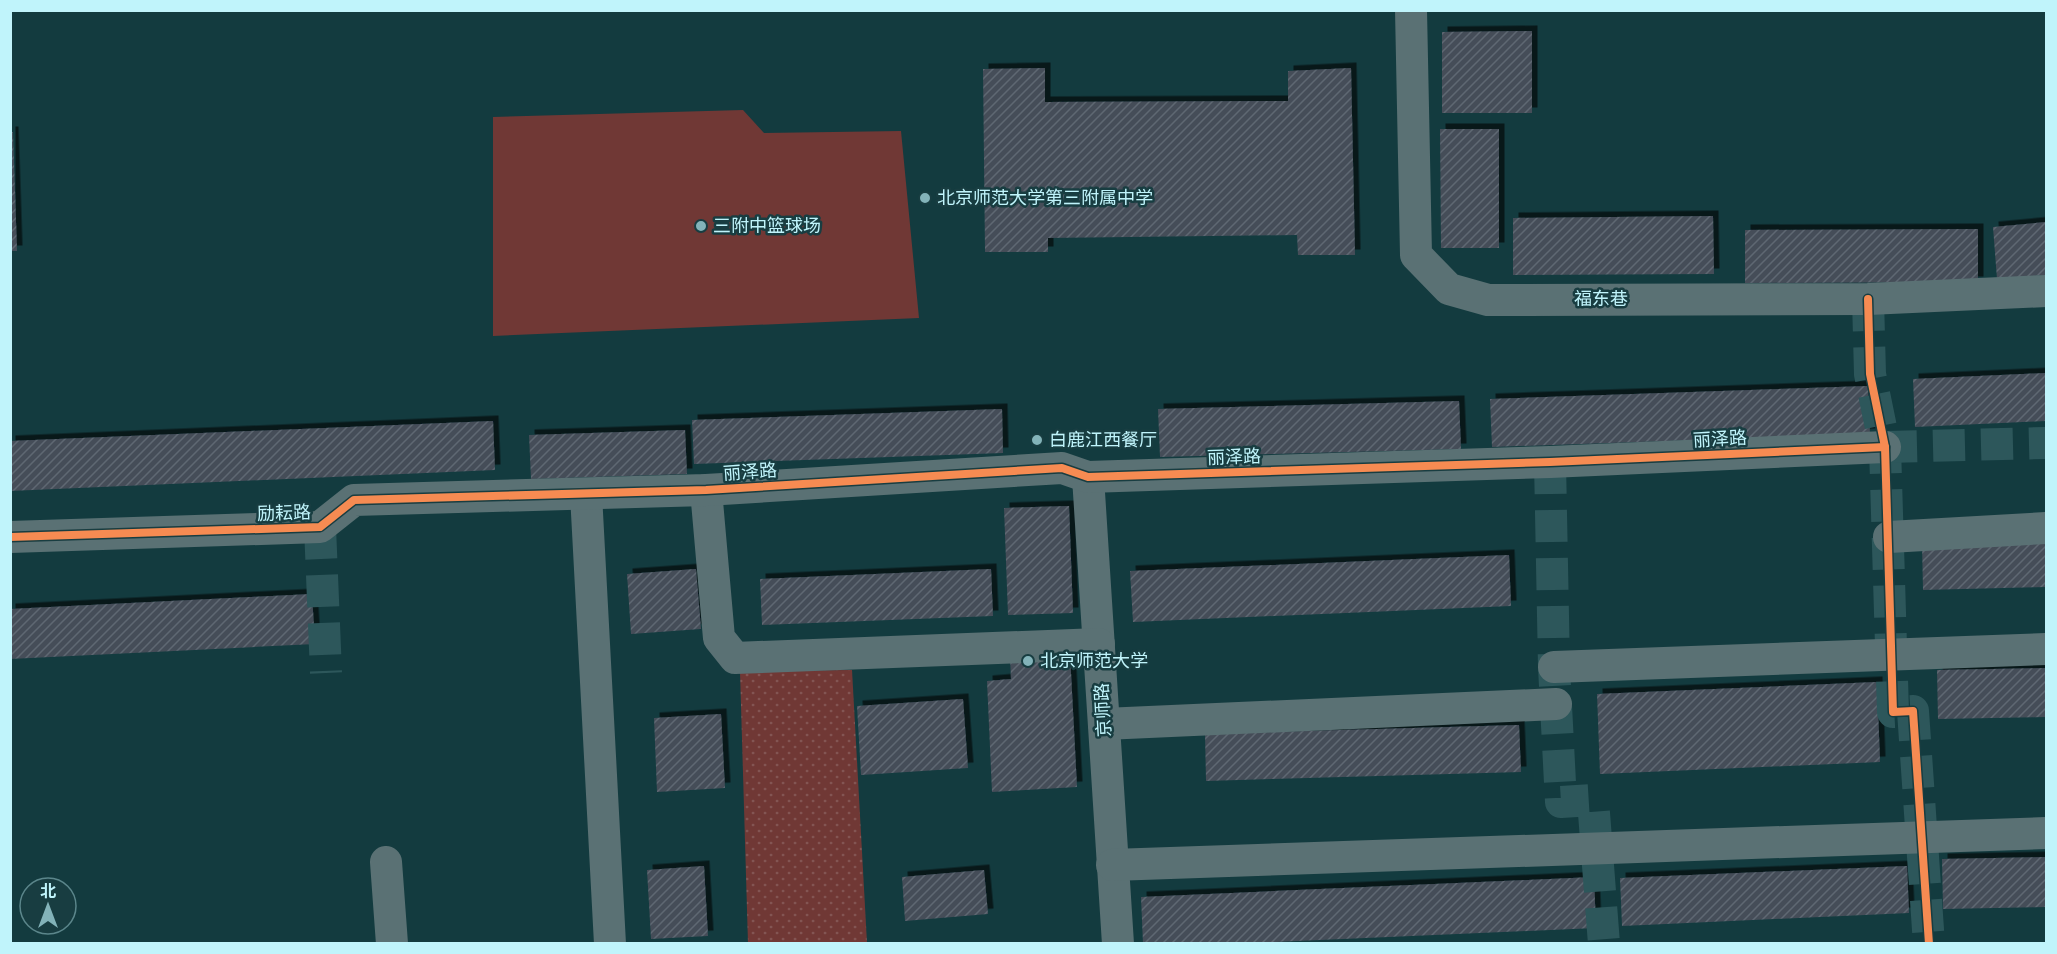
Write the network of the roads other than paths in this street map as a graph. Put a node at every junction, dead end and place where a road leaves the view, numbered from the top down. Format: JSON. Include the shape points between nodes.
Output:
{"nodes":[{"id":1,"x":1411,"y":10,"type":"edge"},
{"id":2,"x":2046,"y":291,"type":"edge"},
{"id":3,"x":1886,"y":447,"type":"tunnel mouth"},
{"id":4,"x":1088,"y":477,"type":"junction"},
{"id":5,"x":706,"y":490,"type":"junction"},
{"id":6,"x":586,"y":494,"type":"junction"},
{"id":7,"x":2046,"y":528,"type":"edge"},
{"id":8,"x":10,"y":537,"type":"edge"},
{"id":9,"x":1889,"y":537,"type":"dead end"},
{"id":10,"x":1099,"y":644,"type":"junction"},
{"id":11,"x":2046,"y":649,"type":"edge"},
{"id":12,"x":1554,"y":668,"type":"dead end"},
{"id":13,"x":1556,"y":704,"type":"dead end"},
{"id":14,"x":1104,"y":724,"type":"junction"},
{"id":15,"x":2046,"y":833,"type":"edge"},
{"id":16,"x":386,"y":862,"type":"dead end"},
{"id":17,"x":1112,"y":865,"type":"junction"},
{"id":18,"x":392,"y":944,"type":"edge"},
{"id":19,"x":610,"y":944,"type":"edge"},
{"id":20,"x":1118,"y":944,"type":"edge"}],
"edges":[{"from":1,"to":2,"type":"street","name":"福东巷","via":[[1416,255],[1449,289],[1488,300],[1868,299]]},
{"from":3,"to":4,"type":"street","name":"丽泽路"},
{"from":4,"to":5,"type":"street","name":"丽泽路","via":[[1062,468]]},
{"from":4,"to":10,"type":"street","name":"京师路"},
{"from":5,"to":6,"type":"street","name":"丽泽路"},
{"from":5,"to":10,"type":"street","via":[[719,639],[735,658]]},
{"from":6,"to":8,"type":"street","name":"励耘路","via":[[354,500],[320,527]]},
{"from":6,"to":19,"type":"street"},
{"from":7,"to":9,"type":"street"},
{"from":10,"to":14,"type":"street","name":"京师路"},
{"from":11,"to":12,"type":"street"},
{"from":13,"to":14,"type":"street"},
{"from":14,"to":17,"type":"street","name":"京师路"},
{"from":15,"to":17,"type":"street"},
{"from":16,"to":18,"type":"street"},
{"from":17,"to":20,"type":"street","name":"京师路"}]}
